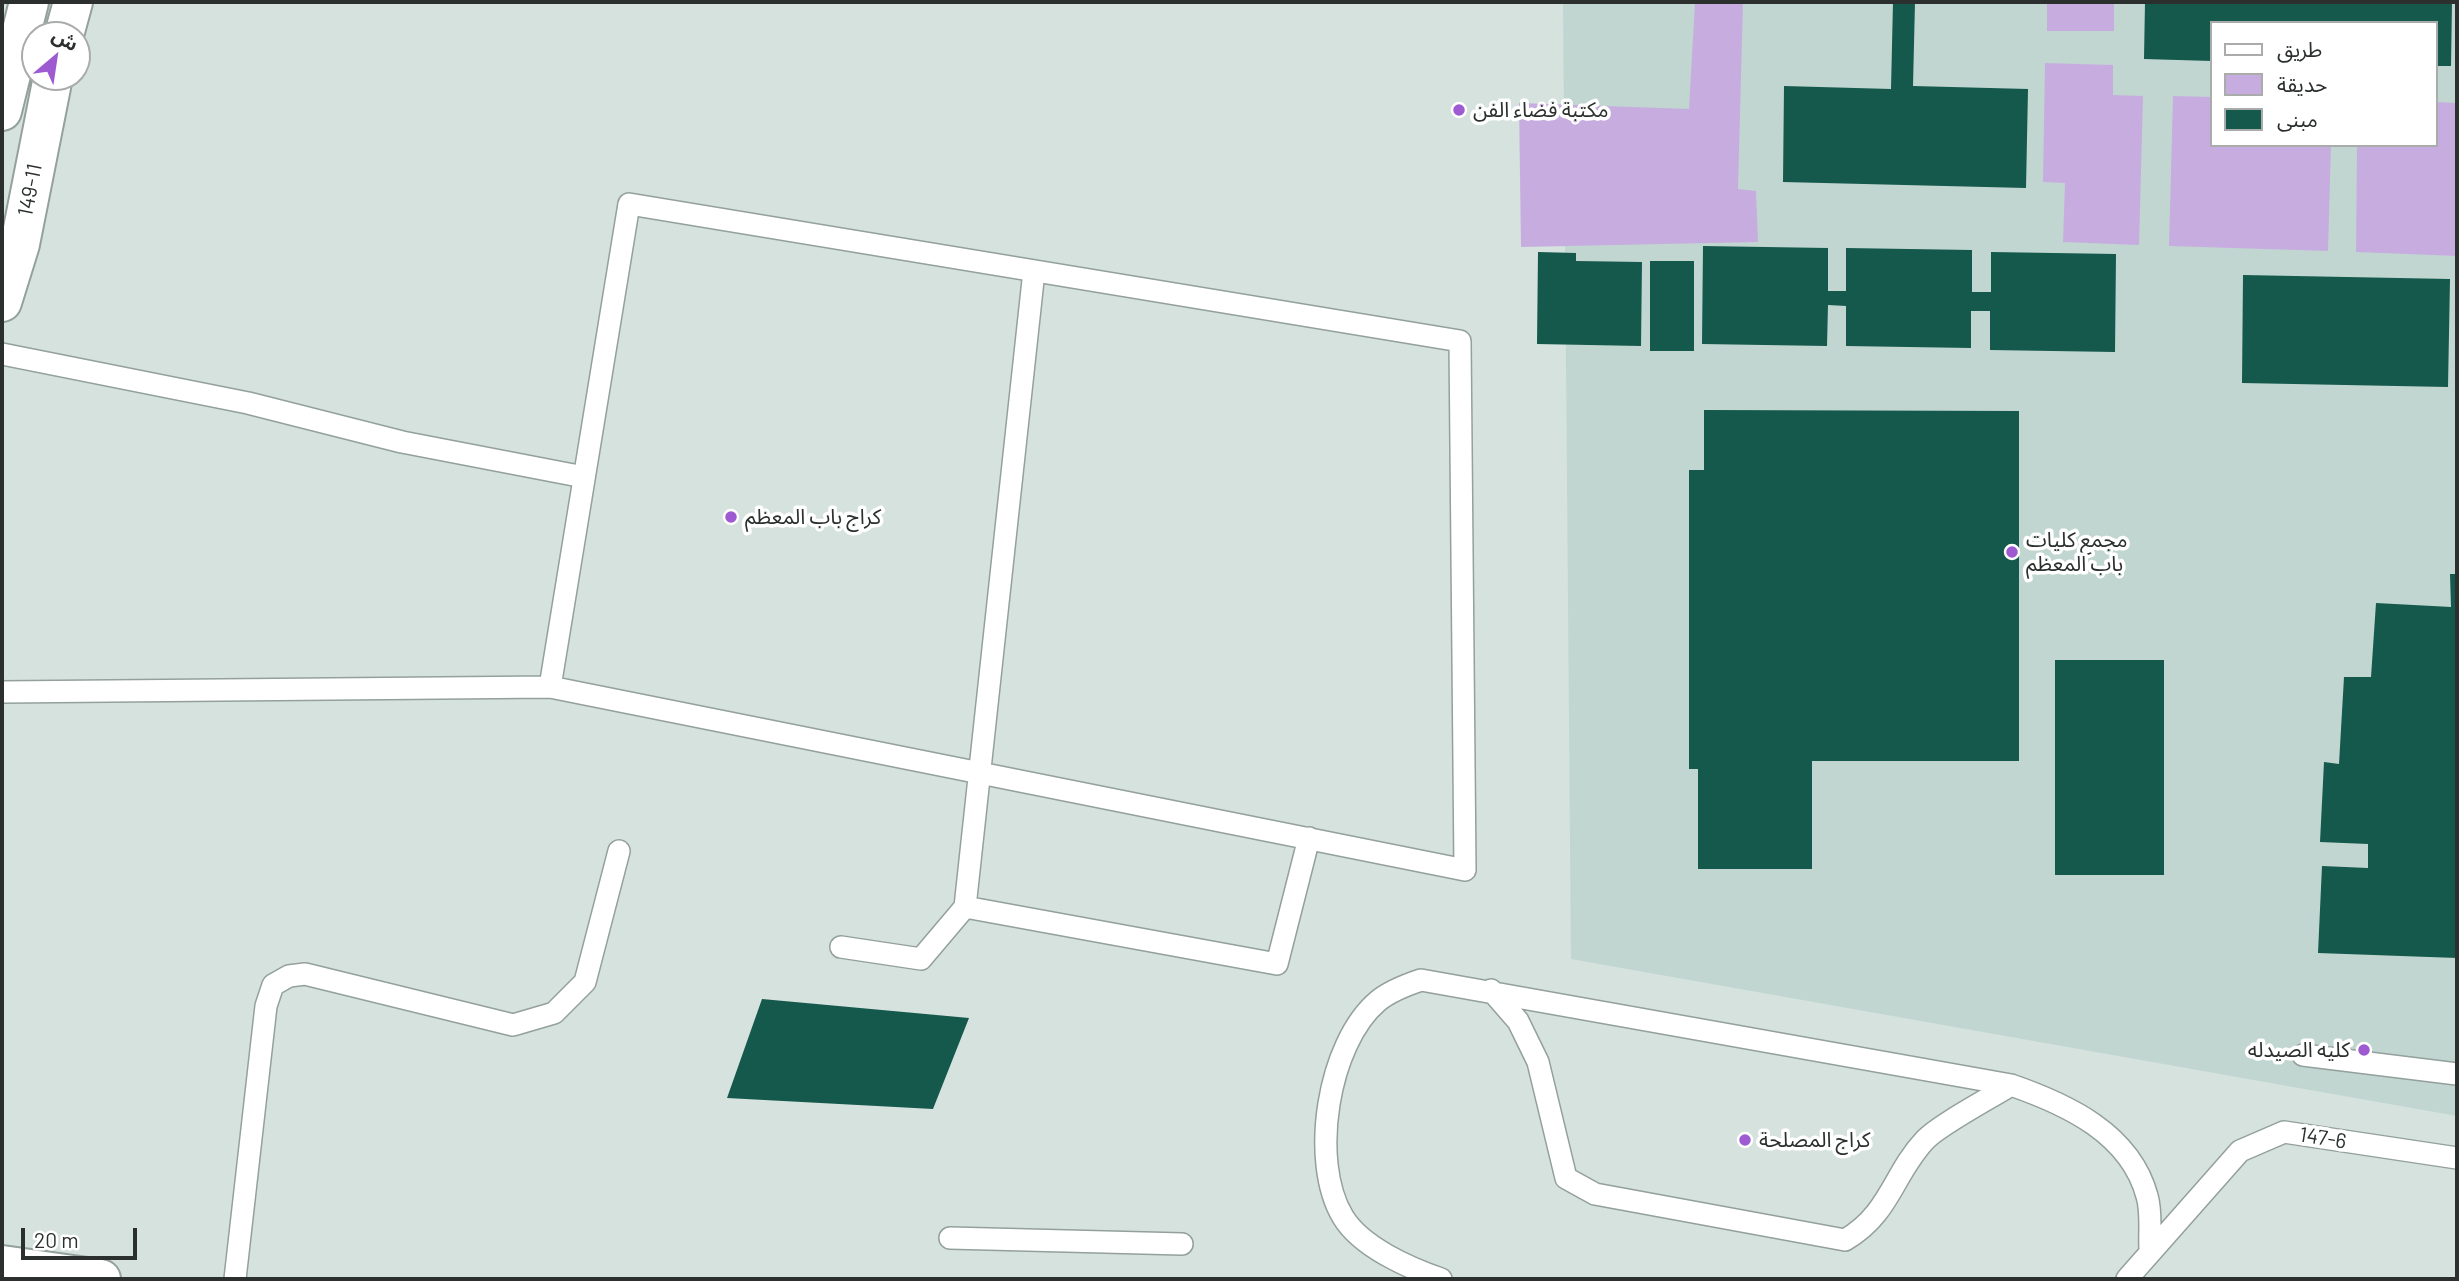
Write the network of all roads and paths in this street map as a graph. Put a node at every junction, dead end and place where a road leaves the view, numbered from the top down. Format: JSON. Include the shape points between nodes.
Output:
{"nodes":[{"id":1,"x":29,"y":2,"type":"edge"},
{"id":2,"x":73,"y":2,"type":"edge"},
{"id":3,"x":68,"y":21,"type":"edge"},
{"id":4,"x":4,"y":89,"type":"edge"},
{"id":5,"x":50,"y":91,"type":"edge"},
{"id":6,"x":1034,"y":271,"type":"junction"},
{"id":7,"x":2,"y":302,"type":"edge"},
{"id":8,"x":2,"y":354,"type":"edge"},
{"id":9,"x":584,"y":477,"type":"junction"},
{"id":10,"x":550,"y":687,"type":"junction"},
{"id":11,"x":2,"y":692,"type":"edge"},
{"id":12,"x":979,"y":773,"type":"junction"},
{"id":13,"x":1309,"y":838,"type":"junction"},
{"id":14,"x":619,"y":850,"type":"dead end"},
{"id":15,"x":965,"y":907,"type":"junction"},
{"id":16,"x":841,"y":947,"type":"dead end"},
{"id":17,"x":1491,"y":990,"type":"junction"},
{"id":18,"x":2303,"y":1055,"type":"dead end"},
{"id":19,"x":2457,"y":1074,"type":"edge"},
{"id":20,"x":2011,"y":1085,"type":"junction"},
{"id":21,"x":2457,"y":1158,"type":"edge"},
{"id":22,"x":950,"y":1238,"type":"dead end"},
{"id":23,"x":1182,"y":1244,"type":"dead end"},
{"id":24,"x":2150,"y":1249,"type":"junction"},
{"id":25,"x":2,"y":1265,"type":"edge"},
{"id":26,"x":102,"y":1279,"type":"edge"},
{"id":27,"x":235,"y":1279,"type":"edge"},
{"id":28,"x":1441,"y":1279,"type":"edge"},
{"id":29,"x":2127,"y":1279,"type":"edge"}],
"edges":[{"from":1,"to":4,"type":"street"},
{"from":2,"to":3,"type":"street"},
{"from":5,"to":7,"type":"street","name":"149-11","via":[[20,244]]},
{"from":6,"to":9,"type":"lane","via":[[629,204]]},
{"from":6,"to":12,"type":"lane"},
{"from":6,"to":13,"type":"lane","via":[[1460,341],[1465,870]]},
{"from":8,"to":9,"type":"lane"},
{"from":9,"to":10,"type":"lane"},
{"from":10,"to":11,"type":"lane"},
{"from":10,"to":12,"type":"lane"},
{"from":12,"to":13,"type":"lane"},
{"from":12,"to":15,"type":"lane"},
{"from":13,"to":15,"type":"lane","via":[[1277,964]]},
{"from":14,"to":27,"type":"lane","via":[[585,982],[554,1013],[513,1026],[305,974],[273,985],[266,1006]]},
{"from":15,"to":16,"type":"lane","via":[[921,959]]},
{"from":17,"to":20,"type":"lane"},
{"from":17,"to":20,"type":"lane","via":[[1518,1021],[1538,1062],[1566,1178],[1595,1194],[1845,1240],[1865,1228],[1888,1202],[1925,1139]]},
{"from":17,"to":28,"type":"lane","via":[[1421,980],[1377,1002],[1355,1027],[1328,1102],[1329,1183],[1343,1218],[1379,1251]]},
{"from":18,"to":19,"type":"lane"},
{"from":20,"to":24,"type":"lane","via":[[2060,1102],[2102,1129],[2118,1147],[2134,1166],[2148,1196]]},
{"from":21,"to":24,"type":"lane","name":"147-6","via":[[2284,1132],[2240,1151]]},
{"from":22,"to":23,"type":"lane"},
{"from":24,"to":29,"type":"lane","name":"147-6"},
{"from":25,"to":26,"type":"street"}]}
